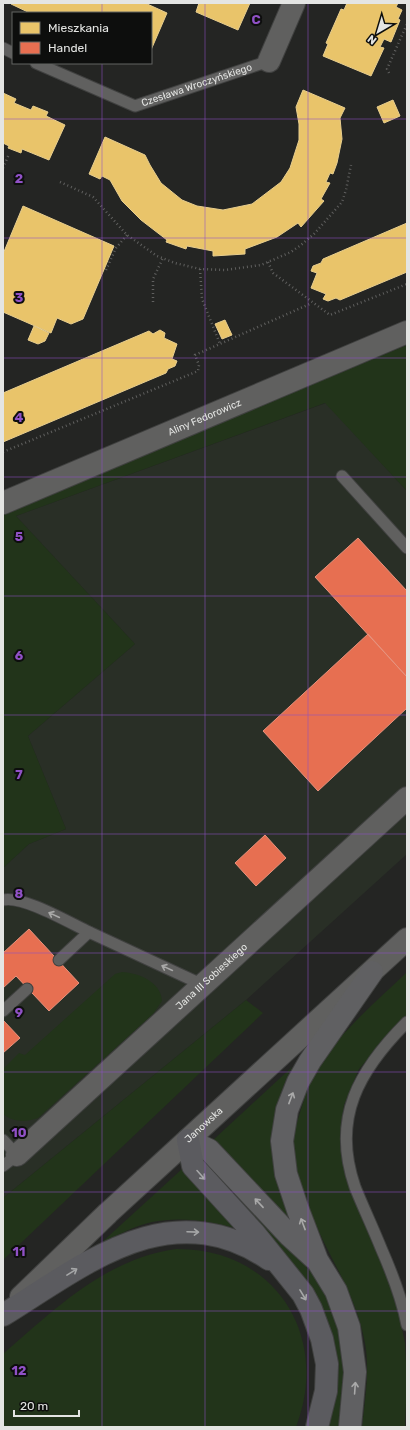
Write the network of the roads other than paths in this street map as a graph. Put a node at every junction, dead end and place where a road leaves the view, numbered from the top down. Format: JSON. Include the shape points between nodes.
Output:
{"nodes":[{"id":1,"x":294,"y":3,"type":"edge"},
{"id":2,"x":3,"y":48,"type":"edge"},
{"id":3,"x":12,"y":52,"type":"edge"},
{"id":4,"x":270,"y":61,"type":"joint"},
{"id":5,"x":38,"y":64,"type":"edge"},
{"id":6,"x":407,"y":332,"type":"edge"},
{"id":7,"x":342,"y":476,"type":"dead end"},
{"id":8,"x":3,"y":503,"type":"edge"},
{"id":9,"x":407,"y":548,"type":"edge"},
{"id":10,"x":407,"y":798,"type":"edge"},
{"id":11,"x":3,"y":900,"type":"edge"},
{"id":12,"x":89,"y":932,"type":"junction"},
{"id":13,"x":407,"y":939,"type":"edge"},
{"id":14,"x":59,"y":960,"type":"dead end"},
{"id":15,"x":372,"y":972,"type":"junction"},
{"id":16,"x":203,"y":985,"type":"junction"},
{"id":17,"x":27,"y":989,"type":"dead end"},
{"id":18,"x":3,"y":1011,"type":"edge"},
{"id":19,"x":407,"y":1022,"type":"edge"},
{"id":20,"x":188,"y":1140,"type":"junction"},
{"id":21,"x":8,"y":1154,"type":"edge"},
{"id":22,"x":317,"y":1260,"type":"junction"},
{"id":23,"x":279,"y":1265,"type":"junction"},
{"id":24,"x":3,"y":1315,"type":"edge"},
{"id":25,"x":407,"y":1325,"type":"edge"},
{"id":26,"x":317,"y":1427,"type":"edge"},
{"id":27,"x":350,"y":1427,"type":"edge"}],
"edges":[{"from":1,"to":4,"type":"street"},
{"from":2,"to":3,"type":"lane"},
{"from":4,"to":5,"type":"lane","name":"Czesława Wroczyńskiego","via":[[135,106]]},
{"from":6,"to":8,"type":"street","name":"Aliny Fedorowicz"},
{"from":7,"to":9,"type":"lane"},
{"from":10,"to":16,"type":"street","name":"Jana III Sobieskiego"},
{"from":12,"to":11,"type":"lane","one_way":true,"via":[[25,902]]},
{"from":12,"to":14,"type":"lane"},
{"from":16,"to":12,"type":"lane","one_way":true},
{"from":13,"to":15,"type":"street","name":"Janowska"},
{"from":15,"to":20,"type":"street","name":"Janowska"},
{"from":22,"to":15,"type":"main road","one_way":true,"via":[[286,1174],[283,1126],[291,1098],[310,1061]]},
{"from":16,"to":21,"type":"street","name":"Jana III Sobieskiego"},
{"from":17,"to":18,"type":"lane"},
{"from":19,"to":25,"type":"lane","via":[[361,1079],[350,1107],[345,1136],[355,1186],[393,1275]]},
{"from":22,"to":20,"type":"main road","one_way":true,"via":[[290,1236],[209,1150]]},
{"from":20,"to":23,"type":"highway","one_way":true,"via":[[193,1166],[254,1233]]},
{"from":20,"to":24,"type":"street","name":"Janowska"},
{"from":27,"to":22,"type":"main road","one_way":true,"via":[[355,1384],[351,1337],[336,1291]]},
{"from":24,"to":23,"type":"highway","one_way":true,"via":[[107,1252],[153,1235],[196,1232],[215,1235],[256,1250]]},
{"from":23,"to":26,"type":"highway","one_way":true,"via":[[303,1294],[317,1325],[325,1352],[326,1391]]}]}
